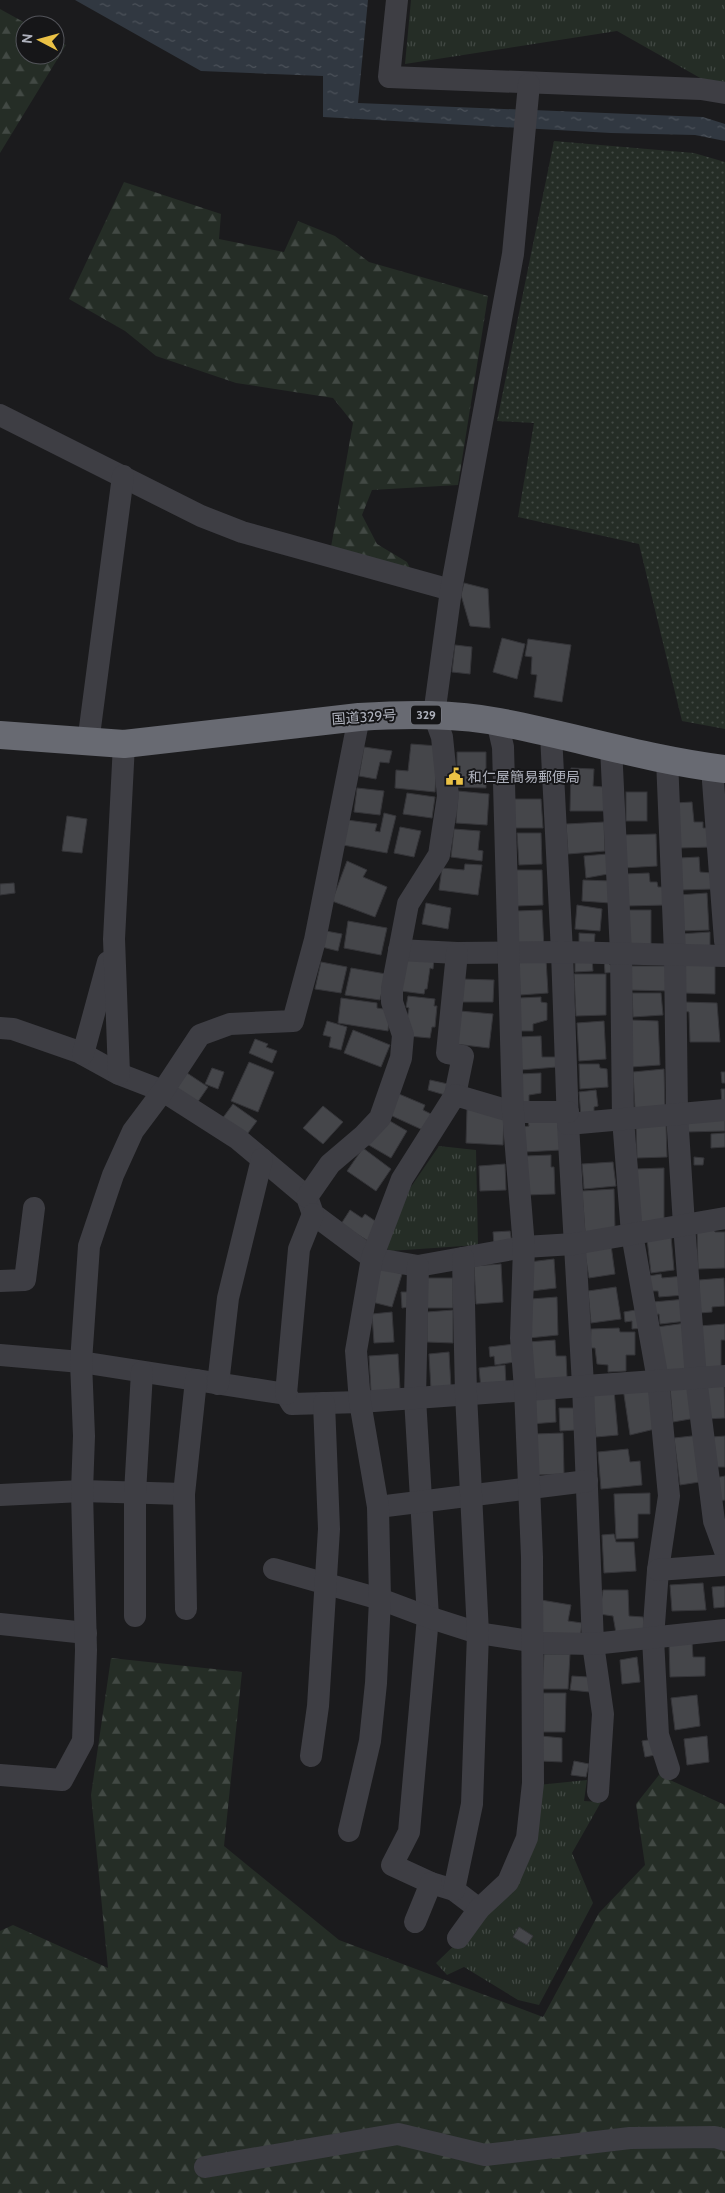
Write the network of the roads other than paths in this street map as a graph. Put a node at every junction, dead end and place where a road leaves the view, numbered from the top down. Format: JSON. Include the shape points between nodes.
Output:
{"nodes":[{"id":1,"x":397,"y":0,"type":"edge"},
{"id":2,"x":529,"y":84,"type":"junction"},
{"id":3,"x":725,"y":93,"type":"edge"},
{"id":4,"x":0,"y":415,"type":"edge"},
{"id":5,"x":123,"y":476,"type":"junction"},
{"id":6,"x":451,"y":590,"type":"junction"},
{"id":7,"x":434,"y":715,"type":"junction"},
{"id":8,"x":359,"y":716,"type":"junction"},
{"id":9,"x":497,"y":721,"type":"junction"},
{"id":10,"x":551,"y":734,"type":"junction"},
{"id":11,"x":0,"y":735,"type":"edge"},
{"id":12,"x":88,"y":743,"type":"junction"},
{"id":13,"x":124,"y":744,"type":"junction"},
{"id":14,"x":610,"y":747,"type":"junction"},
{"id":15,"x":668,"y":758,"type":"junction"},
{"id":16,"x":718,"y":769,"type":"edge"},
{"id":17,"x":114,"y":939,"type":"junction"},
{"id":18,"x":725,"y":941,"type":"edge"},
{"id":19,"x":399,"y":950,"type":"junction"},
{"id":20,"x":562,"y":952,"type":"junction"},
{"id":21,"x":457,"y":953,"type":"junction"},
{"id":22,"x":509,"y":953,"type":"junction"},
{"id":23,"x":621,"y":953,"type":"junction"},
{"id":24,"x":675,"y":954,"type":"junction"},
{"id":25,"x":725,"y":956,"type":"edge"},
{"id":26,"x":0,"y":1028,"type":"edge"},
{"id":27,"x":83,"y":1054,"type":"junction"},
{"id":28,"x":119,"y":1074,"type":"junction"},
{"id":29,"x":163,"y":1091,"type":"junction"},
{"id":30,"x":455,"y":1095,"type":"junction"},
{"id":31,"x":725,"y":1110,"type":"edge"},
{"id":32,"x":513,"y":1112,"type":"junction"},
{"id":33,"x":677,"y":1114,"type":"junction"},
{"id":34,"x":568,"y":1118,"type":"junction"},
{"id":35,"x":623,"y":1119,"type":"junction"},
{"id":36,"x":262,"y":1159,"type":"junction"},
{"id":37,"x":310,"y":1206,"type":"junction"},
{"id":38,"x":34,"y":1208,"type":"dead end"},
{"id":39,"x":725,"y":1218,"type":"edge"},
{"id":40,"x":684,"y":1225,"type":"junction"},
{"id":41,"x":632,"y":1234,"type":"junction"},
{"id":42,"x":574,"y":1244,"type":"junction"},
{"id":43,"x":524,"y":1247,"type":"junction"},
{"id":44,"x":372,"y":1258,"type":"junction"},
{"id":45,"x":463,"y":1258,"type":"junction"},
{"id":46,"x":418,"y":1266,"type":"junction"},
{"id":47,"x":0,"y":1281,"type":"edge"},
{"id":48,"x":0,"y":1355,"type":"edge"},
{"id":49,"x":80,"y":1362,"type":"junction"},
{"id":50,"x":142,"y":1372,"type":"junction"},
{"id":51,"x":725,"y":1376,"type":"edge"},
{"id":52,"x":696,"y":1378,"type":"junction"},
{"id":53,"x":658,"y":1380,"type":"junction"},
{"id":54,"x":207,"y":1382,"type":"junction"},
{"id":55,"x":583,"y":1385,"type":"junction"},
{"id":56,"x":525,"y":1389,"type":"junction"},
{"id":57,"x":286,"y":1394,"type":"junction"},
{"id":58,"x":466,"y":1394,"type":"junction"},
{"id":59,"x":415,"y":1398,"type":"junction"},
{"id":60,"x":360,"y":1402,"type":"junction"},
{"id":61,"x":324,"y":1403,"type":"junction"},
{"id":62,"x":587,"y":1481,"type":"junction"},
{"id":63,"x":529,"y":1486,"type":"junction"},
{"id":64,"x":82,"y":1491,"type":"junction"},
{"id":65,"x":135,"y":1493,"type":"junction"},
{"id":66,"x":184,"y":1494,"type":"junction"},
{"id":67,"x":471,"y":1494,"type":"junction"},
{"id":68,"x":0,"y":1495,"type":"edge"},
{"id":69,"x":421,"y":1502,"type":"junction"},
{"id":70,"x":378,"y":1507,"type":"junction"},
{"id":71,"x":725,"y":1551,"type":"edge"},
{"id":72,"x":725,"y":1564,"type":"edge"},
{"id":73,"x":274,"y":1569,"type":"dead end"},
{"id":74,"x":658,"y":1570,"type":"junction"},
{"id":75,"x":326,"y":1584,"type":"junction"},
{"id":76,"x":380,"y":1599,"type":"junction"},
{"id":77,"x":186,"y":1609,"type":"dead end"},
{"id":78,"x":136,"y":1616,"type":"dead end"},
{"id":79,"x":428,"y":1617,"type":"junction"},
{"id":80,"x":0,"y":1624,"type":"edge"},
{"id":81,"x":725,"y":1630,"type":"edge"},
{"id":82,"x":86,"y":1633,"type":"junction"},
{"id":83,"x":478,"y":1633,"type":"junction"},
{"id":84,"x":653,"y":1638,"type":"junction"},
{"id":85,"x":533,"y":1641,"type":"junction"},
{"id":86,"x":593,"y":1644,"type":"junction"},
{"id":87,"x":311,"y":1756,"type":"dead end"},
{"id":88,"x":669,"y":1769,"type":"dead end"},
{"id":89,"x":1,"y":1771,"type":"edge"},
{"id":90,"x":598,"y":1792,"type":"dead end"},
{"id":91,"x":349,"y":1831,"type":"dead end"},
{"id":92,"x":431,"y":1883,"type":"junction"},
{"id":93,"x":454,"y":1890,"type":"junction"},
{"id":94,"x":479,"y":1909,"type":"junction"},
{"id":95,"x":415,"y":1922,"type":"dead end"},
{"id":96,"x":458,"y":1938,"type":"dead end"},
{"id":97,"x":725,"y":2140,"type":"edge"},
{"id":98,"x":205,"y":2168,"type":"dead end"}],
"edges":[{"from":1,"to":2,"type":"street","via":[[389,77]]},
{"from":2,"to":3,"type":"street","via":[[700,89]]},
{"from":2,"to":6,"type":"street","via":[[513,254]]},
{"from":4,"to":5,"type":"street"},
{"from":5,"to":6,"type":"street","via":[[201,516],[242,532]]},
{"from":5,"to":12,"type":"street"},
{"from":6,"to":7,"type":"street"},
{"from":7,"to":8,"type":"highway","name":"国道329号","number":"329"},
{"from":7,"to":9,"type":"highway","name":"国道329号","number":"329"},
{"from":7,"to":19,"type":"street","via":[[442,737],[448,796],[444,826],[439,855],[408,904]]},
{"from":8,"to":13,"type":"highway","name":"国道329号","number":"329"},
{"from":8,"to":29,"type":"street","via":[[315,940],[292,1021],[230,1024],[200,1035]]},
{"from":9,"to":10,"type":"highway","name":"国道329号","number":"329"},
{"from":9,"to":22,"type":"street","via":[[504,747]]},
{"from":10,"to":14,"type":"highway","name":"国道329号","number":"329"},
{"from":10,"to":20,"type":"street"},
{"from":11,"to":12,"type":"highway","name":"国道329号","number":"329"},
{"from":12,"to":13,"type":"highway","name":"国道329号","number":"329"},
{"from":13,"to":17,"type":"street"},
{"from":14,"to":15,"type":"highway","name":"国道329号","number":"329"},
{"from":14,"to":23,"type":"street"},
{"from":15,"to":16,"type":"highway","name":"国道329号","number":"329"},
{"from":15,"to":24,"type":"street"},
{"from":16,"to":18,"type":"street"},
{"from":17,"to":27,"type":"street"},
{"from":17,"to":28,"type":"street"},
{"from":19,"to":21,"type":"street"},
{"from":19,"to":37,"type":"street","via":[[392,1002],[403,1035],[401,1058],[380,1118],[330,1164]]},
{"from":20,"to":22,"type":"street"},
{"from":20,"to":23,"type":"street"},
{"from":20,"to":34,"type":"street"},
{"from":21,"to":22,"type":"street"},
{"from":21,"to":30,"type":"street","via":[[447,1053],[463,1056]]},
{"from":22,"to":32,"type":"street"},
{"from":23,"to":24,"type":"street"},
{"from":23,"to":35,"type":"street"},
{"from":24,"to":25,"type":"street"},
{"from":24,"to":33,"type":"street"},
{"from":26,"to":27,"type":"street","via":[[13,1029]]},
{"from":27,"to":28,"type":"street"},
{"from":28,"to":29,"type":"street"},
{"from":29,"to":36,"type":"street","via":[[238,1139]]},
{"from":29,"to":49,"type":"street","via":[[133,1131],[113,1174],[89,1246]]},
{"from":30,"to":32,"type":"street"},
{"from":30,"to":44,"type":"street","via":[[402,1179]]},
{"from":31,"to":33,"type":"street"},
{"from":32,"to":34,"type":"street"},
{"from":32,"to":43,"type":"street"},
{"from":33,"to":35,"type":"street"},
{"from":33,"to":40,"type":"street"},
{"from":34,"to":35,"type":"street"},
{"from":34,"to":42,"type":"street"},
{"from":35,"to":41,"type":"street"},
{"from":36,"to":37,"type":"street"},
{"from":36,"to":54,"type":"street"},
{"from":37,"to":44,"type":"street"},
{"from":37,"to":57,"type":"street","via":[[299,1249]]},
{"from":38,"to":47,"type":"street","via":[[25,1280]]},
{"from":39,"to":40,"type":"street"},
{"from":40,"to":41,"type":"street"},
{"from":40,"to":52,"type":"street"},
{"from":41,"to":42,"type":"street"},
{"from":41,"to":53,"type":"street"},
{"from":42,"to":43,"type":"street"},
{"from":42,"to":55,"type":"street"},
{"from":43,"to":45,"type":"street"},
{"from":43,"to":56,"type":"street","via":[[520,1338]]},
{"from":44,"to":46,"type":"street"},
{"from":44,"to":60,"type":"street","via":[[356,1351]]},
{"from":45,"to":46,"type":"street"},
{"from":45,"to":58,"type":"street"},
{"from":46,"to":59,"type":"street"},
{"from":48,"to":49,"type":"street"},
{"from":49,"to":50,"type":"street"},
{"from":49,"to":64,"type":"street","via":[[84,1436]]},
{"from":50,"to":54,"type":"street"},
{"from":50,"to":65,"type":"street"},
{"from":51,"to":52,"type":"street"},
{"from":52,"to":53,"type":"street"},
{"from":52,"to":71,"type":"street","via":[[714,1521]]},
{"from":53,"to":55,"type":"street"},
{"from":53,"to":74,"type":"street","via":[[669,1496]]},
{"from":54,"to":57,"type":"street"},
{"from":54,"to":66,"type":"street"},
{"from":55,"to":56,"type":"street"},
{"from":55,"to":62,"type":"street"},
{"from":56,"to":58,"type":"street"},
{"from":56,"to":63,"type":"street"},
{"from":57,"to":61,"type":"street","via":[[292,1404]]},
{"from":58,"to":59,"type":"street"},
{"from":58,"to":67,"type":"street"},
{"from":59,"to":60,"type":"street"},
{"from":59,"to":69,"type":"street"},
{"from":60,"to":61,"type":"street"},
{"from":60,"to":70,"type":"street"},
{"from":61,"to":75,"type":"street","via":[[329,1529]]},
{"from":62,"to":63,"type":"street"},
{"from":62,"to":86,"type":"street"},
{"from":63,"to":67,"type":"street"},
{"from":63,"to":85,"type":"street"},
{"from":64,"to":65,"type":"street"},
{"from":64,"to":68,"type":"street"},
{"from":64,"to":82,"type":"street"},
{"from":65,"to":66,"type":"street"},
{"from":65,"to":78,"type":"street"},
{"from":66,"to":77,"type":"street"},
{"from":67,"to":69,"type":"street"},
{"from":67,"to":83,"type":"street"},
{"from":69,"to":70,"type":"street"},
{"from":69,"to":79,"type":"street"},
{"from":70,"to":76,"type":"street"},
{"from":72,"to":74,"type":"street"},
{"from":73,"to":75,"type":"street"},
{"from":74,"to":84,"type":"street"},
{"from":75,"to":76,"type":"street"},
{"from":75,"to":87,"type":"street","via":[[318,1706]]},
{"from":76,"to":79,"type":"street"},
{"from":76,"to":91,"type":"street","via":[[370,1741]]},
{"from":79,"to":83,"type":"street"},
{"from":79,"to":92,"type":"street","via":[[408,1832],[392,1864]]},
{"from":80,"to":82,"type":"street"},
{"from":81,"to":84,"type":"street"},
{"from":82,"to":89,"type":"street","via":[[84,1741],[62,1780]]},
{"from":83,"to":85,"type":"street"},
{"from":83,"to":93,"type":"street","via":[[472,1804]]},
{"from":84,"to":86,"type":"street"},
{"from":84,"to":88,"type":"street","via":[[658,1734]]},
{"from":85,"to":86,"type":"street"},
{"from":85,"to":94,"type":"street","via":[[533,1784],[527,1838],[508,1882]]},
{"from":86,"to":90,"type":"street","via":[[604,1714]]},
{"from":92,"to":93,"type":"street"},
{"from":92,"to":95,"type":"street"},
{"from":93,"to":94,"type":"street"},
{"from":94,"to":96,"type":"street"},
{"from":97,"to":98,"type":"street","via":[[715,2137],[630,2138],[485,2155],[398,2134]]}]}
